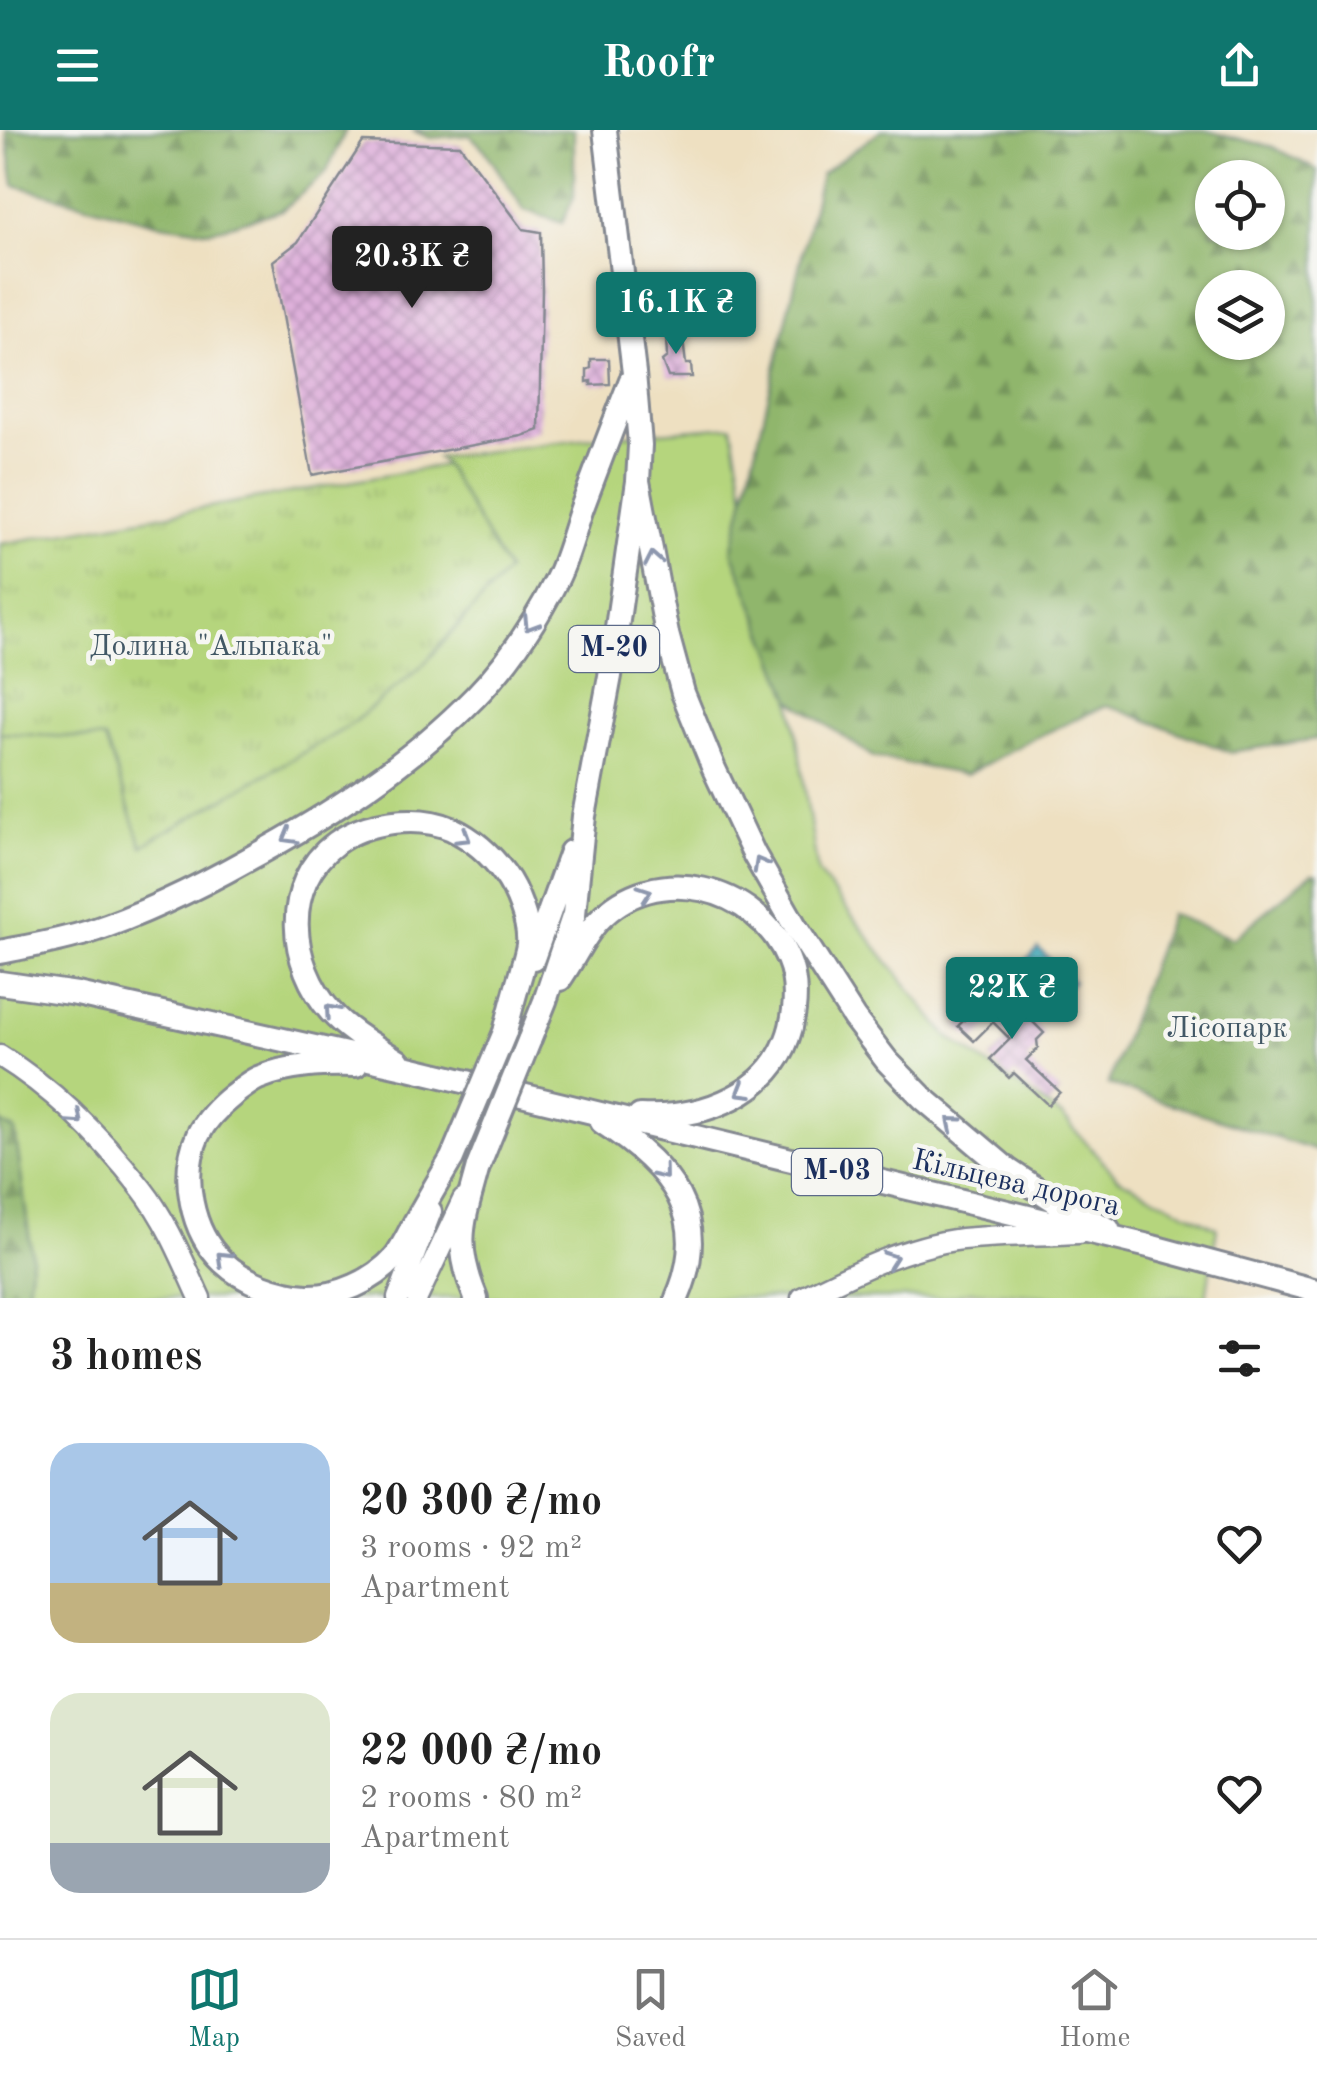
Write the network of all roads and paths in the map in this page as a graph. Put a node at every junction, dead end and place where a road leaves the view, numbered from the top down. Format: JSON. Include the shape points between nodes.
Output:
{"nodes":[{"id":1,"x":605,"y":130,"type":"edge"},
{"id":2,"x":634,"y":372,"type":"junction"},
{"id":3,"x":638,"y":481,"type":"junction"},
{"id":4,"x":584,"y":816,"type":"junction"},
{"id":5,"x":0,"y":952,"type":"edge"},
{"id":6,"x":0,"y":983,"type":"edge"},
{"id":7,"x":545,"y":1000,"type":"junction"},
{"id":8,"x":505,"y":1032,"type":"junction"},
{"id":9,"x":0,"y":1056,"type":"edge"},
{"id":10,"x":409,"y":1068,"type":"junction"},
{"id":11,"x":587,"y":1112,"type":"junction"},
{"id":12,"x":452,"y":1158,"type":"junction"},
{"id":13,"x":478,"y":1167,"type":"junction"},
{"id":14,"x":1088,"y":1233,"type":"junction"},
{"id":15,"x":1153,"y":1248,"type":"junction"},
{"id":16,"x":1317,"y":1291,"type":"edge"},
{"id":17,"x":200,"y":1298,"type":"edge"},
{"id":18,"x":398,"y":1298,"type":"edge"},
{"id":19,"x":418,"y":1298,"type":"edge"},
{"id":20,"x":476,"y":1298,"type":"edge"},
{"id":21,"x":677,"y":1298,"type":"edge"},
{"id":22,"x":802,"y":1298,"type":"edge"}],
"edges":[{"from":1,"to":2,"type":"highway","number":"М-20"},
{"from":2,"to":3,"type":"highway","number":"М-20"},
{"from":2,"to":5,"type":"highway","one_way":true,"via":[[558,578],[501,666],[449,721],[352,798],[214,878],[98,929]]},
{"from":3,"to":4,"type":"highway","number":"М-20"},
{"from":15,"to":3,"type":"highway","one_way":true,"via":[[1076,1213],[1008,1170],[924,1098],[854,1018],[754,854],[683,693]]},
{"from":4,"to":7,"type":"highway","number":"М-20","via":[[574,914]]},
{"from":4,"to":8,"type":"highway","number":"М-20"},
{"from":6,"to":10,"type":"highway","number":"М-03"},
{"from":7,"to":11,"type":"highway","one_way":true,"via":[[596,922],[645,890],[673,885],[703,888],[756,916],[788,960],[795,992],[789,1033],[778,1059],[746,1092],[681,1115]]},
{"from":7,"to":13,"type":"highway","number":"М-20","bridge":true},
{"from":10,"to":8,"type":"highway","one_way":true,"via":[[330,1011],[309,980],[297,944],[306,878],[335,844],[357,832],[430,823],[493,858],[518,899],[529,942]]},
{"from":8,"to":12,"type":"highway","number":"М-20","bridge":true},
{"from":9,"to":17,"type":"main road","one_way":true,"via":[[96,1136],[144,1191]]},
{"from":10,"to":11,"type":"highway","name":"Кільцева дорога","number":"М-03"},
{"from":12,"to":10,"type":"highway","one_way":true,"via":[[394,1258],[366,1280],[331,1294],[293,1295],[258,1284],[224,1263],[199,1226],[191,1199],[199,1133],[254,1080],[302,1066]]},
{"from":11,"to":14,"type":"highway","name":"Кільцева дорога","number":"М-03"},
{"from":11,"to":21,"type":"highway","one_way":true,"via":[[633,1143],[674,1188],[691,1249]]},
{"from":12,"to":18,"type":"main road"},
{"from":13,"to":19,"type":"main road"},
{"from":13,"to":20,"type":"highway","via":[[462,1235]]},
{"from":14,"to":15,"type":"highway","name":"Кільцева дорога","number":"М-03"},
{"from":22,"to":14,"type":"main road","one_way":true,"via":[[940,1244]]},
{"from":15,"to":16,"type":"highway","name":"Кільцева дорога","number":"М-03"}]}
